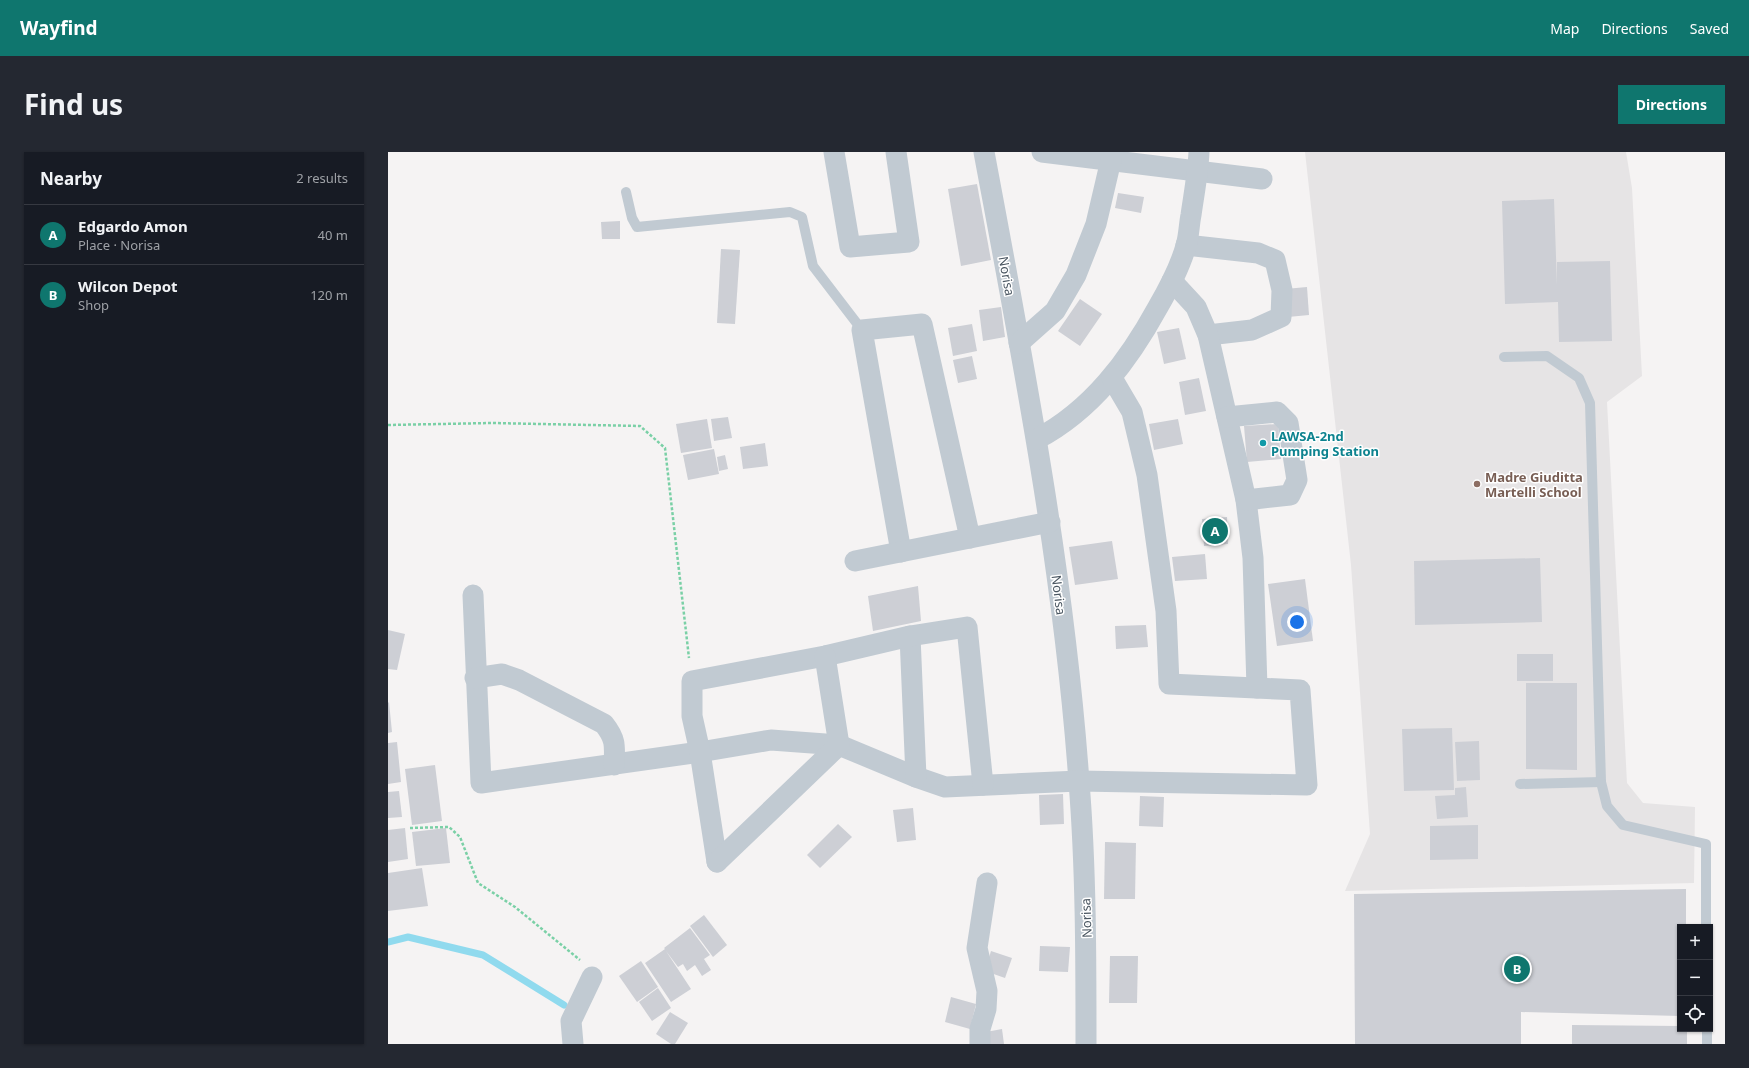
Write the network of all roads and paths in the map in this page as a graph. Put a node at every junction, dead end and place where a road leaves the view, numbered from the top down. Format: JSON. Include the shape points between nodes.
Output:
{"nodes":[{"id":1,"x":834,"y":152,"type":"edge"},
{"id":2,"x":896,"y":152,"type":"edge"},
{"id":3,"x":984,"y":152,"type":"edge"},
{"id":4,"x":1042,"y":152,"type":"edge"},
{"id":5,"x":1110,"y":160,"type":"junction"},
{"id":6,"x":1198,"y":162,"type":"edge"},
{"id":7,"x":1262,"y":179,"type":"dead end"},
{"id":8,"x":626,"y":192,"type":"dead end"},
{"id":9,"x":1186,"y":245,"type":"junction"},
{"id":10,"x":1172,"y":281,"type":"junction"},
{"id":11,"x":862,"y":330,"type":"junction"},
{"id":12,"x":1208,"y":335,"type":"junction"},
{"id":13,"x":1019,"y":342,"type":"junction"},
{"id":14,"x":1504,"y":357,"type":"dead end"},
{"id":15,"x":1112,"y":378,"type":"junction"},
{"id":16,"x":1226,"y":417,"type":"junction"},
{"id":17,"x":388,"y":425,"type":"edge"},
{"id":18,"x":1037,"y":439,"type":"junction"},
{"id":19,"x":1246,"y":500,"type":"junction"},
{"id":20,"x":1050,"y":522,"type":"junction"},
{"id":21,"x":970,"y":538,"type":"junction"},
{"id":22,"x":900,"y":552,"type":"junction"},
{"id":23,"x":855,"y":561,"type":"dead end"},
{"id":24,"x":473,"y":596,"type":"dead end"},
{"id":25,"x":910,"y":636,"type":"junction"},
{"id":26,"x":824,"y":656,"type":"junction"},
{"id":27,"x":475,"y":678,"type":"junction"},
{"id":28,"x":692,"y":681,"type":"junction"},
{"id":29,"x":1257,"y":688,"type":"junction"},
{"id":30,"x":839,"y":746,"type":"junction"},
{"id":31,"x":700,"y":752,"type":"junction"},
{"id":32,"x":614,"y":765,"type":"junction"},
{"id":33,"x":916,"y":777,"type":"junction"},
{"id":34,"x":1079,"y":781,"type":"junction"},
{"id":35,"x":1601,"y":782,"type":"junction"},
{"id":36,"x":1520,"y":784,"type":"dead end"},
{"id":37,"x":983,"y":785,"type":"junction"},
{"id":38,"x":410,"y":828,"type":"dead end"},
{"id":39,"x":987,"y":883,"type":"dead end"},
{"id":40,"x":1706,"y":924,"type":"edge"},
{"id":41,"x":592,"y":977,"type":"joint"},
{"id":42,"x":1707,"y":1032,"type":"edge"},
{"id":43,"x":573,"y":1044,"type":"edge"},
{"id":44,"x":980,"y":1044,"type":"edge"},
{"id":45,"x":1086,"y":1044,"type":"edge"},
{"id":46,"x":1707,"y":1044,"type":"edge"}],
"edges":[{"from":1,"to":2,"type":"street","via":[[850,247],[909,242]]},
{"from":3,"to":13,"type":"street","name":"Norisa"},
{"from":4,"to":5,"type":"street"},
{"from":5,"to":6,"type":"street"},
{"from":5,"to":13,"type":"street","via":[[1096,224],[1076,276],[1055,311]]},
{"from":6,"to":7,"type":"street"},
{"from":6,"to":9,"type":"street"},
{"from":8,"to":11,"type":"lane","via":[[632,218],[637,227],[790,212],[802,216],[813,266]]},
{"from":9,"to":10,"type":"street"},
{"from":9,"to":12,"type":"street","via":[[1258,253],[1275,260],[1282,290],[1281,317],[1252,330]]},
{"from":10,"to":12,"type":"street","via":[[1196,308]]},
{"from":10,"to":15,"type":"street","via":[[1146,328]]},
{"from":11,"to":21,"type":"street","via":[[922,324]]},
{"from":11,"to":22,"type":"street"},
{"from":12,"to":16,"type":"street"},
{"from":13,"to":18,"type":"street","name":"Norisa"},
{"from":14,"to":35,"type":"lane","via":[[1547,356],[1579,378],[1590,403]]},
{"from":15,"to":18,"type":"street","via":[[1096,396],[1057,429]]},
{"from":15,"to":29,"type":"street","via":[[1132,412],[1147,475],[1166,611],[1169,684]]},
{"from":16,"to":19,"type":"street"},
{"from":16,"to":19,"type":"street","via":[[1277,412],[1288,423],[1297,480],[1290,495]]},
{"from":17,"to":28,"type":"path","via":[[492,423],[640,426],[665,448]]},
{"from":18,"to":20,"type":"street","name":"Norisa"},
{"from":19,"to":29,"type":"street","via":[[1253,558]]},
{"from":20,"to":21,"type":"street"},
{"from":20,"to":34,"type":"street","name":"Norisa","via":[[1066,645]]},
{"from":21,"to":22,"type":"street"},
{"from":22,"to":23,"type":"street"},
{"from":24,"to":27,"type":"street"},
{"from":25,"to":26,"type":"street"},
{"from":25,"to":33,"type":"street"},
{"from":25,"to":37,"type":"street","via":[[968,627]]},
{"from":26,"to":28,"type":"street"},
{"from":26,"to":30,"type":"street"},
{"from":27,"to":32,"type":"street","via":[[502,674],[519,680],[604,724],[616,744]]},
{"from":27,"to":32,"type":"street","via":[[481,783]]},
{"from":28,"to":31,"type":"street","via":[[692,716]]},
{"from":29,"to":34,"type":"street","via":[[1300,690],[1307,785]]},
{"from":30,"to":31,"type":"street","via":[[771,740]]},
{"from":30,"to":31,"type":"street","via":[[717,862]]},
{"from":30,"to":33,"type":"street"},
{"from":31,"to":32,"type":"street"},
{"from":33,"to":37,"type":"street","via":[[945,787]]},
{"from":34,"to":37,"type":"street"},
{"from":34,"to":45,"type":"street","name":"Norisa","via":[[1087,923]]},
{"from":35,"to":36,"type":"lane"},
{"from":35,"to":40,"type":"lane","via":[[1608,806],[1623,825],[1706,844]]},
{"from":38,"to":41,"type":"path","via":[[449,827],[460,837],[478,883],[540,927],[582,962]]},
{"from":39,"to":44,"type":"street","via":[[977,948],[987,991]]},
{"from":41,"to":43,"type":"street","via":[[571,1021]]},
{"from":42,"to":46,"type":"lane"}]}
